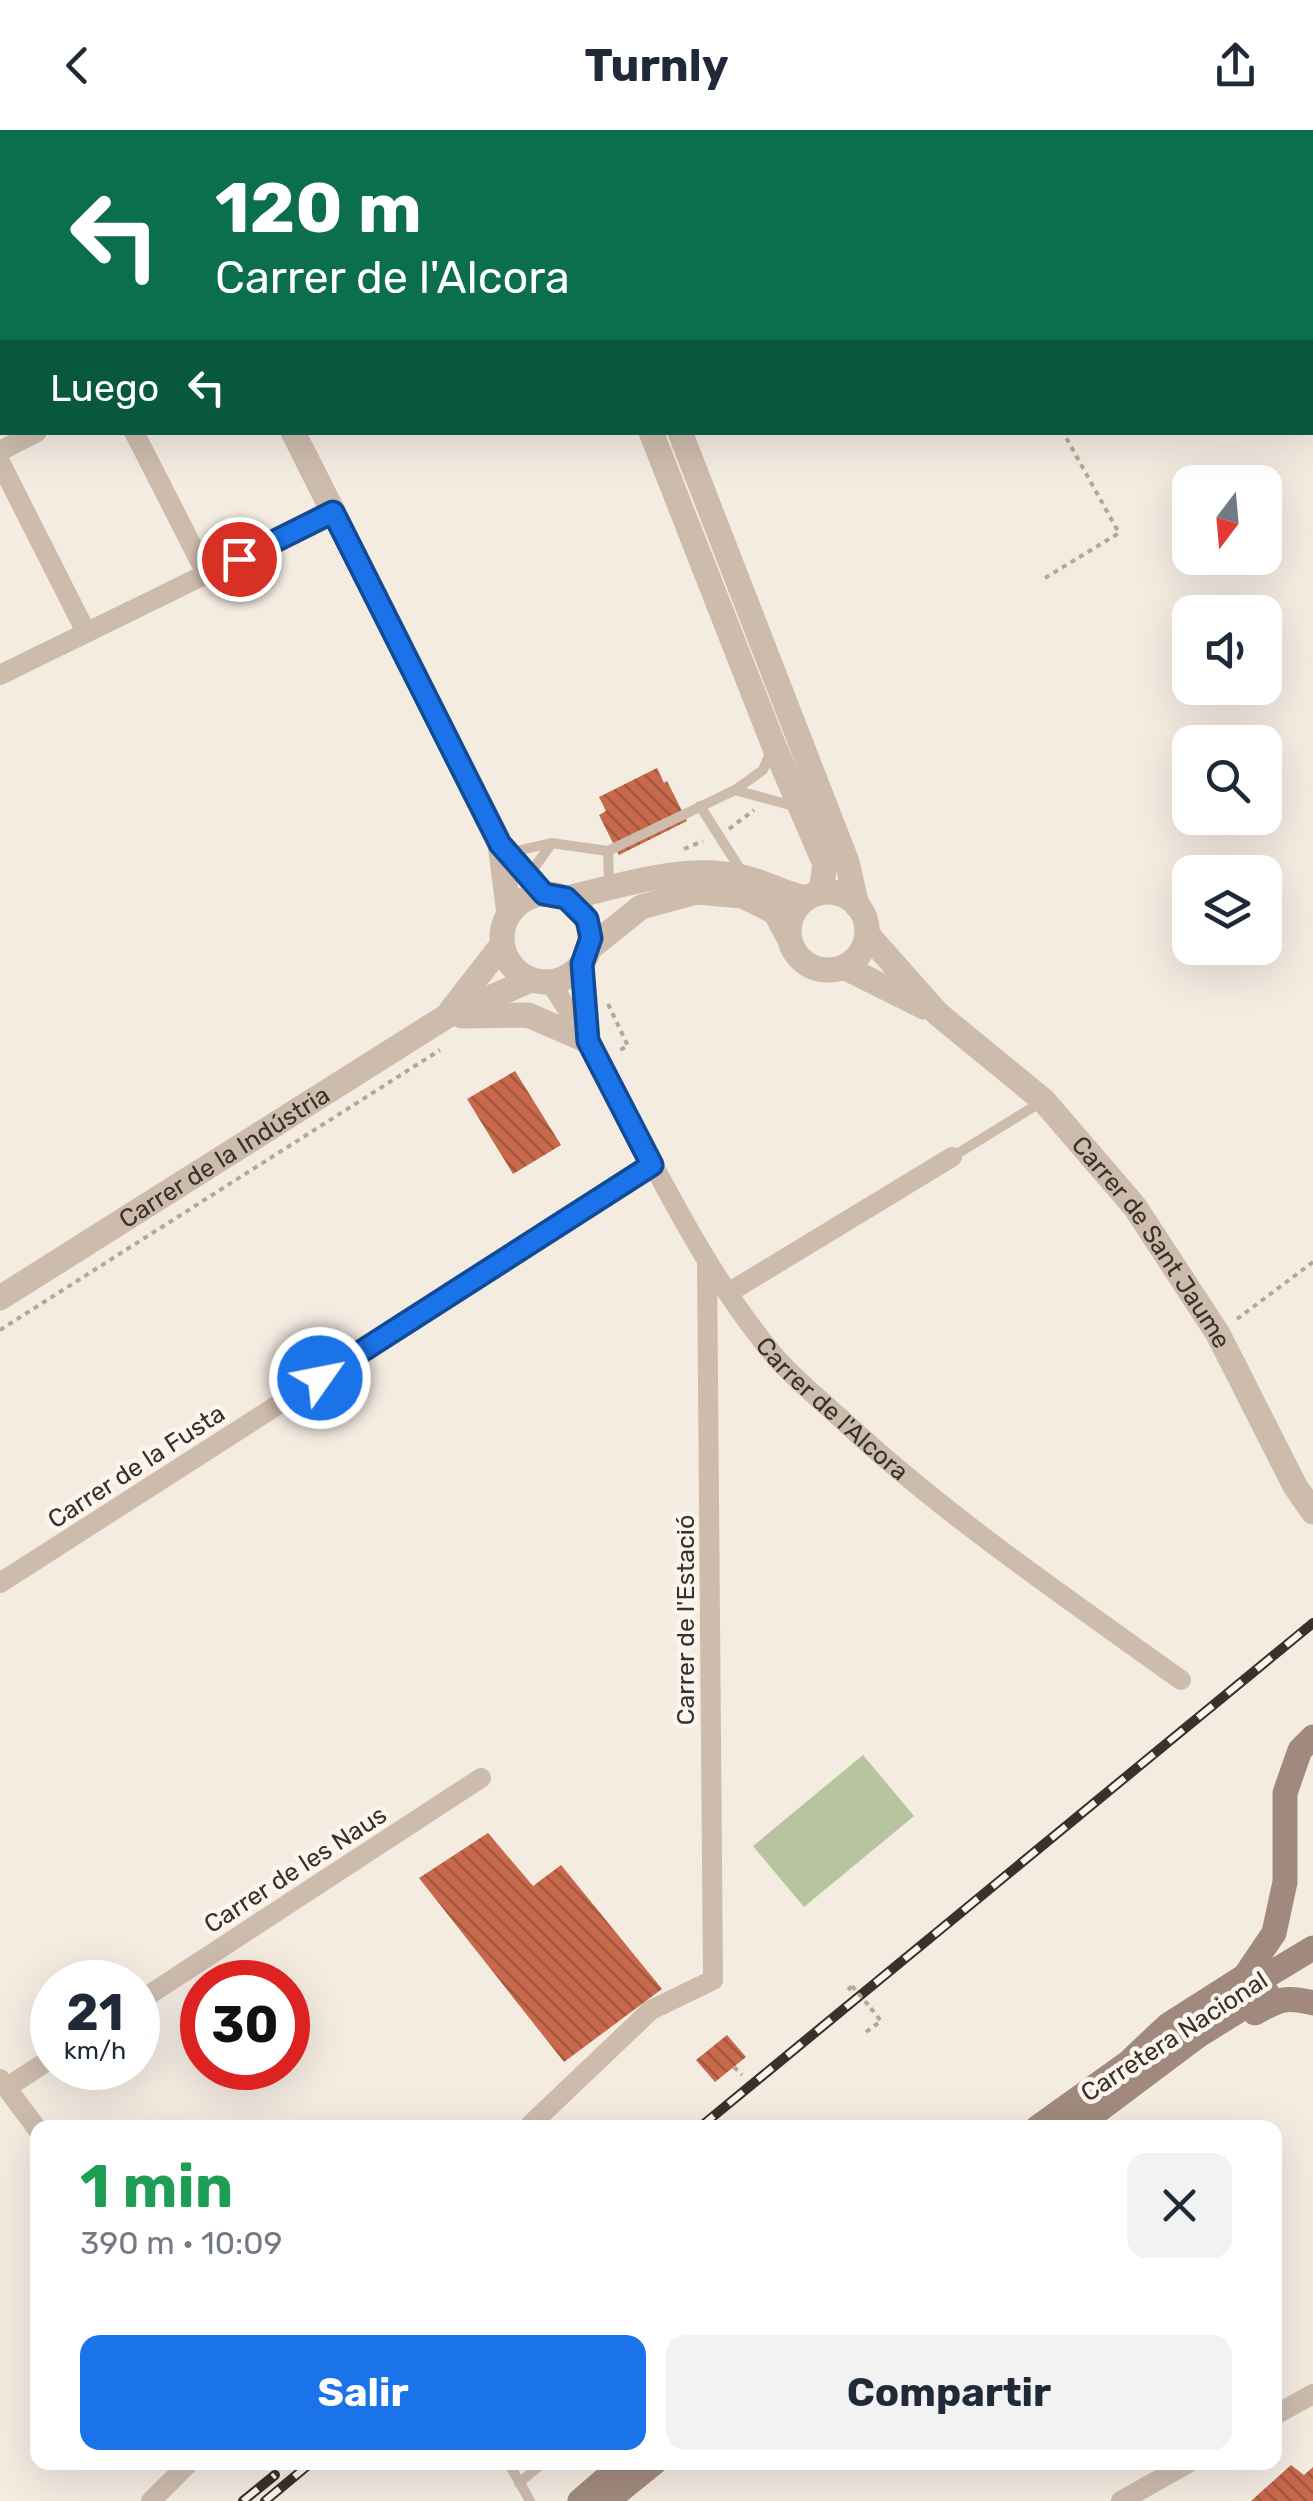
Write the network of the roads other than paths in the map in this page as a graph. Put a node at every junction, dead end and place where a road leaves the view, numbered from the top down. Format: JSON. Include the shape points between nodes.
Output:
{"nodes":[{"id":1,"x":30,"y":435,"type":"edge"},
{"id":2,"x":136,"y":435,"type":"edge"},
{"id":3,"x":294,"y":435,"type":"edge"},
{"id":4,"x":652,"y":435,"type":"edge"},
{"id":5,"x":681,"y":435,"type":"edge"},
{"id":6,"x":0,"y":450,"type":"edge"},
{"id":7,"x":0,"y":462,"type":"edge"},
{"id":8,"x":333,"y":512,"type":"junction"},
{"id":9,"x":207,"y":575,"type":"junction"},
{"id":10,"x":86,"y":632,"type":"junction"},
{"id":11,"x":0,"y":675,"type":"edge"},
{"id":12,"x":774,"y":746,"type":"junction"},
{"id":13,"x":736,"y":790,"type":"junction"},
{"id":14,"x":700,"y":806,"type":"junction"},
{"id":15,"x":802,"y":808,"type":"junction"},
{"id":16,"x":551,"y":843,"type":"junction"},
{"id":17,"x":504,"y":848,"type":"junction"},
{"id":18,"x":608,"y":851,"type":"junction"},
{"id":19,"x":745,"y":877,"type":"junction"},
{"id":20,"x":610,"y":888,"type":"junction"},
{"id":21,"x":546,"y":889,"type":"junction"},
{"id":22,"x":814,"y":895,"type":"junction"},
{"id":23,"x":857,"y":906,"type":"junction"},
{"id":24,"x":509,"y":914,"type":"junction"},
{"id":25,"x":867,"y":934,"type":"junction"},
{"id":26,"x":788,"y":938,"type":"junction"},
{"id":27,"x":502,"y":944,"type":"junction"},
{"id":28,"x":586,"y":956,"type":"junction"},
{"id":29,"x":844,"y":967,"type":"junction"},
{"id":30,"x":540,"y":981,"type":"junction"},
{"id":31,"x":938,"y":1014,"type":"junction"},
{"id":32,"x":437,"y":1023,"type":"junction"},
{"id":33,"x":594,"y":1051,"type":"junction"},
{"id":34,"x":1044,"y":1101,"type":"junction"},
{"id":35,"x":952,"y":1157,"type":"joint"},
{"id":36,"x":652,"y":1165,"type":"junction"},
{"id":37,"x":707,"y":1260,"type":"junction"},
{"id":38,"x":2,"y":1292,"type":"edge"},
{"id":39,"x":728,"y":1293,"type":"junction"},
{"id":40,"x":1313,"y":1512,"type":"edge"},
{"id":41,"x":0,"y":1583,"type":"edge"},
{"id":42,"x":1181,"y":1680,"type":"dead end"},
{"id":43,"x":1313,"y":1737,"type":"edge"},
{"id":44,"x":481,"y":1778,"type":"dead end"},
{"id":45,"x":1313,"y":1948,"type":"edge"},
{"id":46,"x":1313,"y":1965,"type":"edge"},
{"id":47,"x":160,"y":1988,"type":"edge"},
{"id":48,"x":1313,"y":2003,"type":"edge"},
{"id":49,"x":1133,"y":2058,"type":"junction"},
{"id":50,"x":1159,"y":2065,"type":"junction"},
{"id":51,"x":30,"y":2069,"type":"edge"},
{"id":52,"x":3,"y":2083,"type":"edge"},
{"id":53,"x":31,"y":2120,"type":"edge"},
{"id":54,"x":535,"y":2120,"type":"edge"},
{"id":55,"x":1048,"y":2120,"type":"edge"},
{"id":56,"x":1086,"y":2120,"type":"edge"},
{"id":57,"x":1313,"y":2394,"type":"edge"},
{"id":58,"x":1282,"y":2411,"type":"edge"},
{"id":59,"x":182,"y":2470,"type":"edge"},
{"id":60,"x":512,"y":2470,"type":"edge"},
{"id":61,"x":534,"y":2470,"type":"edge"},
{"id":62,"x":616,"y":2470,"type":"edge"},
{"id":63,"x":646,"y":2470,"type":"edge"},
{"id":64,"x":1176,"y":2470,"type":"edge"},
{"id":65,"x":519,"y":2483,"type":"junction"},
{"id":66,"x":151,"y":2501,"type":"edge"},
{"id":67,"x":530,"y":2501,"type":"edge"},
{"id":68,"x":580,"y":2501,"type":"edge"},
{"id":69,"x":608,"y":2501,"type":"edge"},
{"id":70,"x":1121,"y":2501,"type":"edge"}],
"edges":[{"from":1,"to":6,"type":"street"},
{"from":2,"to":9,"type":"street"},
{"from":3,"to":8,"type":"street"},
{"from":4,"to":12,"type":"street"},
{"from":5,"to":23,"type":"street","via":[[847,862]]},
{"from":7,"to":10,"type":"street"},
{"from":8,"to":9,"type":"street"},
{"from":8,"to":17,"type":"street"},
{"from":9,"to":10,"type":"street"},
{"from":10,"to":11,"type":"street"},
{"from":12,"to":13,"type":"lane","via":[[763,770]]},
{"from":12,"to":15,"type":"street"},
{"from":13,"to":14,"type":"lane"},
{"from":13,"to":15,"type":"lane"},
{"from":14,"to":18,"type":"lane"},
{"from":14,"to":19,"type":"lane"},
{"from":15,"to":22,"type":"street","via":[[826,864]]},
{"from":16,"to":17,"type":"lane"},
{"from":16,"to":18,"type":"lane"},
{"from":16,"to":21,"type":"lane"},
{"from":17,"to":21,"type":"street"},
{"from":17,"to":24,"type":"street"},
{"from":18,"to":20,"type":"lane"},
{"from":19,"to":20,"type":"street","via":[[674,874]]},
{"from":19,"to":22,"type":"street","via":[[786,894]]},
{"from":20,"to":21,"type":"street"},
{"from":21,"to":24,"type":"street"},
{"from":21,"to":28,"type":"street","via":[[587,919]]},
{"from":22,"to":23,"type":"street","via":[[835,892]]},
{"from":22,"to":26,"type":"street","via":[[791,915]]},
{"from":23,"to":25,"type":"street"},
{"from":24,"to":27,"type":"street"},
{"from":25,"to":29,"type":"street","via":[[860,954]]},
{"from":25,"to":31,"type":"street","name":"Carrer de Sant Jaume"},
{"from":26,"to":28,"type":"street","via":[[774,912],[743,896],[697,892],[641,907]]},
{"from":26,"to":29,"type":"street","via":[[809,966]]},
{"from":27,"to":30,"type":"street","via":[[510,964]]},
{"from":27,"to":32,"type":"street","name":"Carrer de la Indústria"},
{"from":28,"to":30,"type":"street","via":[[569,977]]},
{"from":28,"to":33,"type":"street","name":"Carrer de l'Alcora"},
{"from":29,"to":31,"type":"street","name":"Carrer de Sant Jaume"},
{"from":30,"to":32,"type":"street","name":"Carrer de la Indústria"},
{"from":30,"to":33,"type":"street","name":"Carrer de l'Alcora"},
{"from":31,"to":34,"type":"street","name":"Carrer de Sant Jaume"},
{"from":32,"to":33,"type":"street","via":[[528,1015]]},
{"from":32,"to":38,"type":"street","name":"Carrer de la Indústria"},
{"from":33,"to":36,"type":"street","name":"Carrer de l'Alcora"},
{"from":34,"to":35,"type":"lane"},
{"from":34,"to":40,"type":"street","name":"Carrer de Sant Jaume","via":[[1135,1207],[1218,1334]]},
{"from":35,"to":39,"type":"street"},
{"from":36,"to":37,"type":"street","name":"Carrer de l'Alcora"},
{"from":36,"to":41,"type":"street","name":"Carrer de la Fusta"},
{"from":37,"to":39,"type":"street","name":"Carrer de l'Alcora"},
{"from":37,"to":54,"type":"street","name":"Carrer de l'Estació","via":[[712,1980],[651,2010]]},
{"from":39,"to":42,"type":"street","name":"Carrer de l'Alcora","via":[[774,1356],[902,1476]]},
{"from":43,"to":49,"type":"main road","via":[[1300,1750],[1285,1794],[1285,1882],[1274,1933],[1245,1976],[1168,2025]]},
{"from":44,"to":47,"type":"street","name":"Carrer de les Naus"},
{"from":45,"to":49,"type":"main road","name":"Carretera Nacional"},
{"from":46,"to":50,"type":"main road","name":"Carretera Nacional"},
{"from":48,"to":50,"type":"main road","via":[[1278,1999]]},
{"from":49,"to":55,"type":"main road","name":"Carretera Nacional"},
{"from":50,"to":56,"type":"main road","name":"Carretera Nacional"},
{"from":51,"to":52,"type":"street"},
{"from":52,"to":53,"type":"street"},
{"from":57,"to":58,"type":"street"},
{"from":59,"to":66,"type":"street"},
{"from":60,"to":65,"type":"lane"},
{"from":61,"to":65,"type":"lane"},
{"from":62,"to":68,"type":"main road"},
{"from":63,"to":69,"type":"main road"},
{"from":64,"to":70,"type":"street"},
{"from":65,"to":67,"type":"lane"}]}
